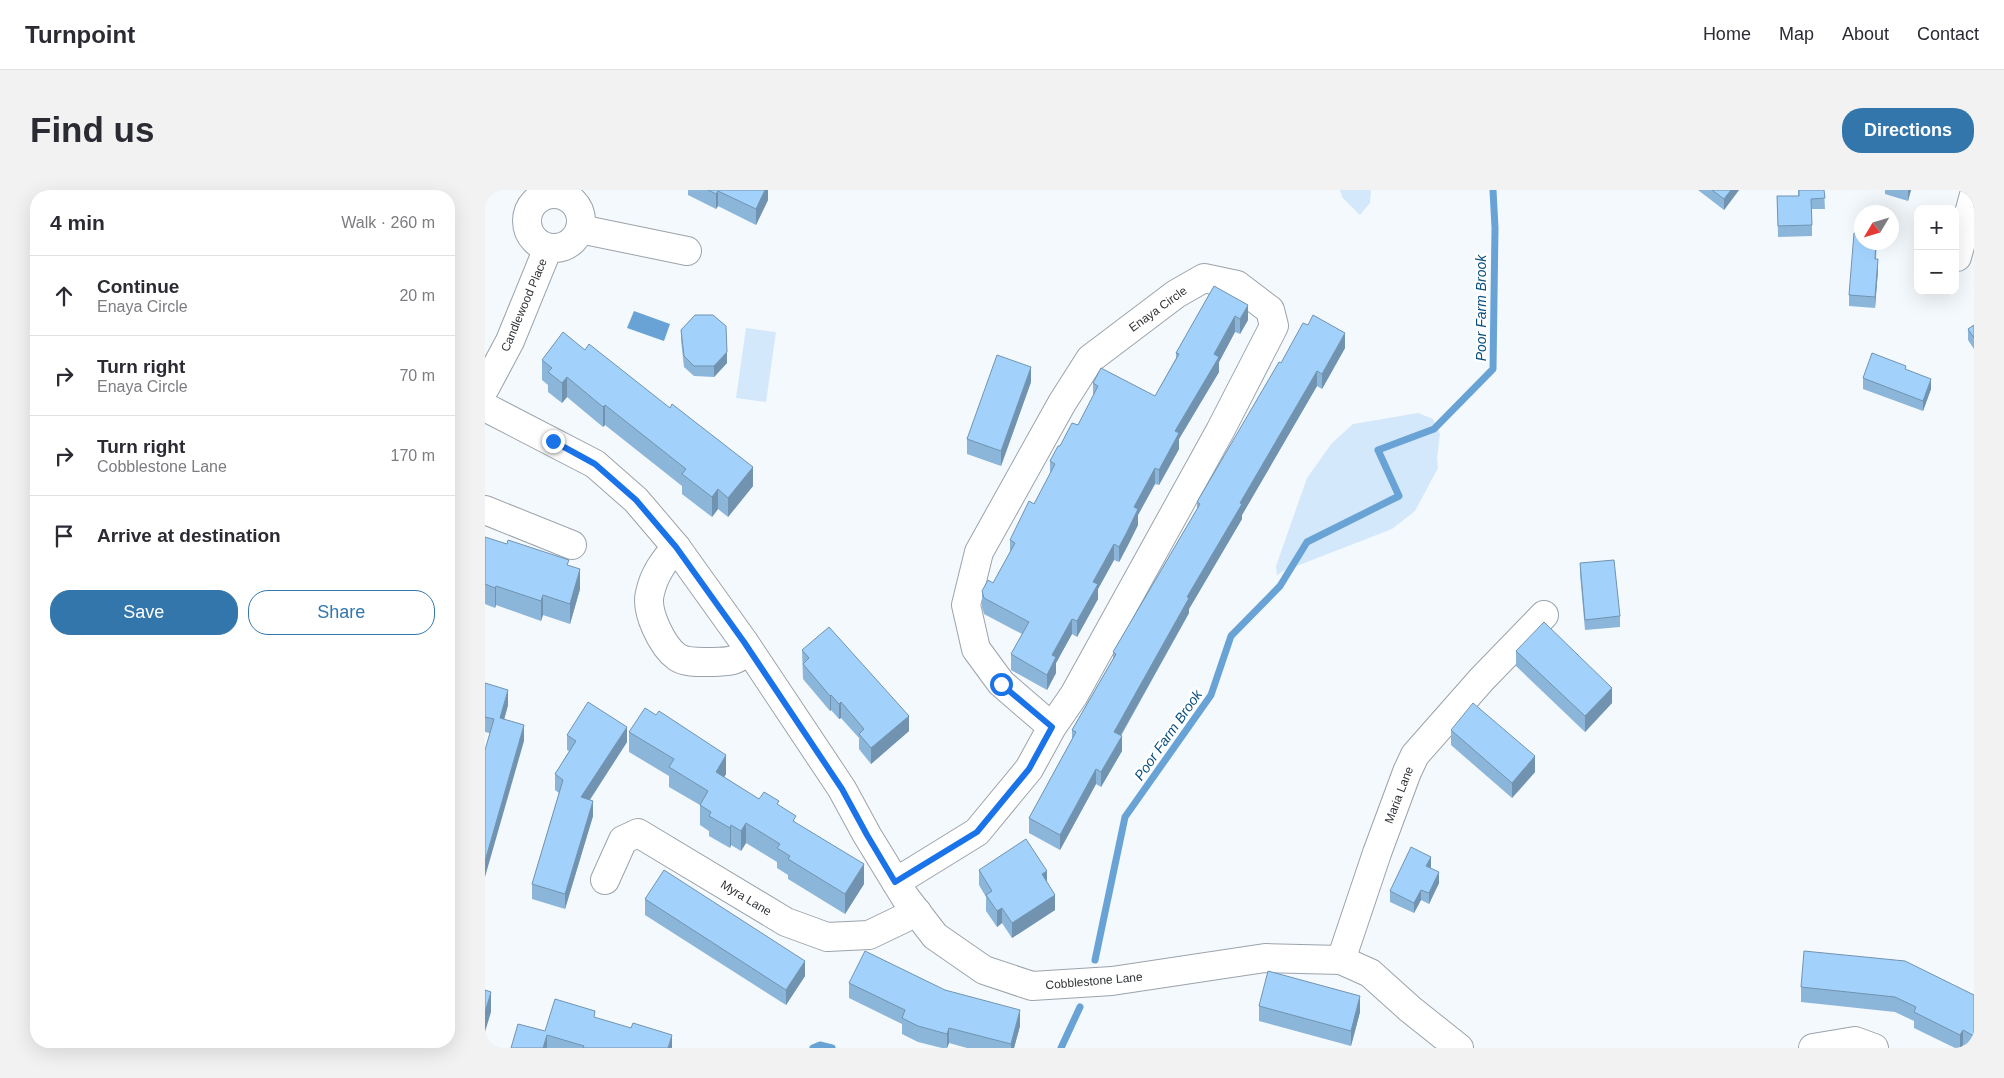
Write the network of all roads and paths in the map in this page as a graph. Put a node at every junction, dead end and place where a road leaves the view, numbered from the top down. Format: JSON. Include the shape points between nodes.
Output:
{"nodes":[{"id":1,"x":1974,"y":195,"type":"edge"},
{"id":2,"x":580,"y":229,"type":"junction"},
{"id":3,"x":548,"y":248,"type":"junction"},
{"id":4,"x":1959,"y":250,"type":"edge"},
{"id":5,"x":687,"y":251,"type":"dead end"},
{"id":6,"x":485,"y":388,"type":"edge"},
{"id":7,"x":485,"y":407,"type":"edge"},
{"id":8,"x":485,"y":510,"type":"edge"},
{"id":9,"x":572,"y":545,"type":"dead end"},
{"id":10,"x":676,"y":547,"type":"junction"},
{"id":11,"x":1544,"y":615,"type":"dead end"},
{"id":12,"x":749,"y":650,"type":"junction"},
{"id":13,"x":1052,"y":727,"type":"junction"},
{"id":14,"x":605,"y":880,"type":"dead end"},
{"id":15,"x":895,"y":882,"type":"junction"},
{"id":16,"x":917,"y":912,"type":"junction"},
{"id":17,"x":1341,"y":960,"type":"junction"},
{"id":18,"x":1459,"y":1048,"type":"edge"},
{"id":19,"x":1813,"y":1048,"type":"edge"},
{"id":20,"x":1874,"y":1048,"type":"edge"}],
"edges":[{"from":1,"to":4,"type":"street"},
{"from":2,"to":3,"type":"street","name":"Candlewood Place","via":[[569,245]]},
{"from":2,"to":3,"type":"street","name":"Candlewood Place","via":[[581,216],[574,202],[555,194],[543,196],[531,208],[527,223],[533,239]]},
{"from":2,"to":5,"type":"street"},
{"from":3,"to":6,"type":"street","name":"Candlewood Place","via":[[510,341]]},
{"from":7,"to":10,"type":"street","name":"Cobblestone Lane","via":[[595,464],[636,500]]},
{"from":8,"to":9,"type":"street"},
{"from":10,"to":12,"type":"street","name":"Cobblestone Lane"},
{"from":10,"to":12,"type":"street","via":[[660,566],[649,594],[658,633],[677,658],[697,663],[736,661]]},
{"from":11,"to":17,"type":"street","name":"Maria Lane","via":[[1415,755]]},
{"from":12,"to":15,"type":"street","name":"Cobblestone Lane","via":[[842,789]]},
{"from":13,"to":13,"type":"street","name":"Enaya Circle","via":[[1074,694],[1220,431],[1274,326],[1270,310],[1237,285],[1204,278],[1176,294],[1090,359],[979,552],[966,605],[976,649],[1001,684]]},
{"from":13,"to":15,"type":"street","name":"Enaya Circle","via":[[1029,769],[977,832]]},
{"from":14,"to":16,"type":"street","name":"Myra Lane","via":[[623,840],[638,833],[786,922],[827,937],[869,935]]},
{"from":15,"to":16,"type":"street","name":"Cobblestone Lane"},
{"from":16,"to":17,"type":"street","name":"Cobblestone Lane","via":[[935,936],[984,970],[1032,986],[1112,981],[1265,958]]},
{"from":17,"to":18,"type":"street","name":"Cobblestone Lane","via":[[1370,973]]},
{"from":19,"to":20,"type":"street","via":[[1855,1041]]}]}
